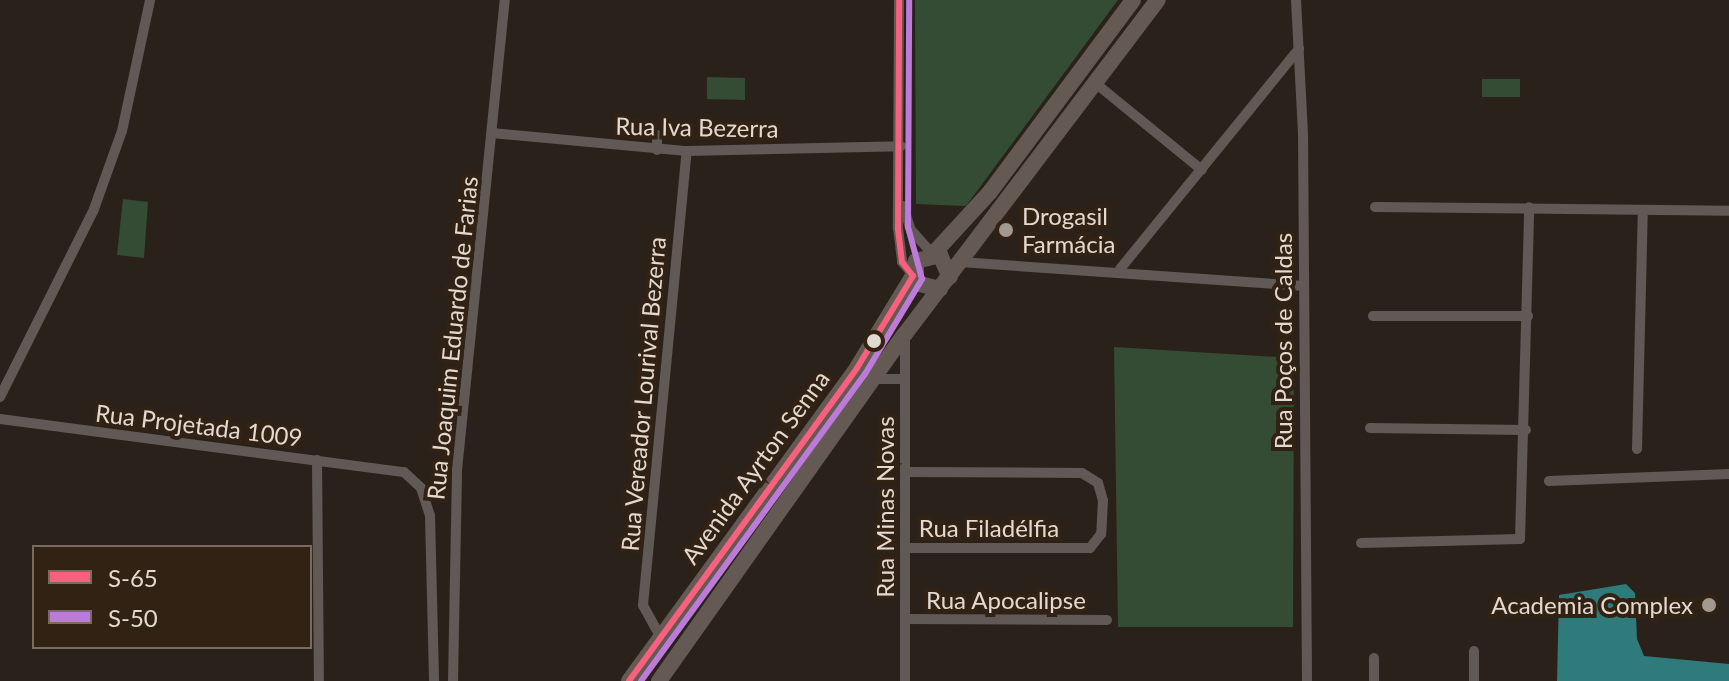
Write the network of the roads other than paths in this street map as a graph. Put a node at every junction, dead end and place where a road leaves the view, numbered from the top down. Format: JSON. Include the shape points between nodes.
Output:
{"nodes":[{"id":1,"x":150,"y":0,"type":"edge"},
{"id":2,"x":505,"y":0,"type":"edge"},
{"id":3,"x":899,"y":0,"type":"edge"},
{"id":4,"x":1133,"y":0,"type":"edge"},
{"id":5,"x":1158,"y":0,"type":"edge"},
{"id":6,"x":1296,"y":0,"type":"edge"},
{"id":7,"x":1299,"y":49,"type":"junction"},
{"id":8,"x":1094,"y":82,"type":"junction"},
{"id":9,"x":492,"y":133,"type":"junction"},
{"id":10,"x":657,"y":135,"type":"dead end"},
{"id":11,"x":901,"y":146,"type":"junction"},
{"id":12,"x":657,"y":150,"type":"junction"},
{"id":13,"x":687,"y":151,"type":"junction"},
{"id":14,"x":1202,"y":170,"type":"junction"},
{"id":15,"x":899,"y":188,"type":"junction"},
{"id":16,"x":1375,"y":207,"type":"dead end"},
{"id":17,"x":1529,"y":207,"type":"junction"},
{"id":18,"x":1643,"y":210,"type":"junction"},
{"id":19,"x":1729,"y":211,"type":"edge"},
{"id":20,"x":933,"y":253,"type":"junction"},
{"id":21,"x":960,"y":262,"type":"junction"},
{"id":22,"x":1120,"y":269,"type":"junction"},
{"id":23,"x":909,"y":270,"type":"junction"},
{"id":24,"x":945,"y":283,"type":"junction"},
{"id":25,"x":1301,"y":286,"type":"junction"},
{"id":26,"x":1373,"y":316,"type":"dead end"},
{"id":27,"x":1528,"y":316,"type":"junction"},
{"id":28,"x":905,"y":334,"type":"junction"},
{"id":29,"x":857,"y":368,"type":"junction"},
{"id":30,"x":872,"y":379,"type":"junction"},
{"id":31,"x":904,"y":379,"type":"junction"},
{"id":32,"x":0,"y":397,"type":"edge"},
{"id":33,"x":0,"y":419,"type":"edge"},
{"id":34,"x":1370,"y":428,"type":"dead end"},
{"id":35,"x":1526,"y":430,"type":"junction"},
{"id":36,"x":1637,"y":449,"type":"dead end"},
{"id":37,"x":317,"y":460,"type":"junction"},
{"id":38,"x":393,"y":467,"type":"joint"},
{"id":39,"x":906,"y":472,"type":"junction"},
{"id":40,"x":1729,"y":474,"type":"edge"},
{"id":41,"x":1549,"y":481,"type":"dead end"},
{"id":42,"x":1361,"y":543,"type":"dead end"},
{"id":43,"x":906,"y":548,"type":"junction"},
{"id":44,"x":905,"y":619,"type":"junction"},
{"id":45,"x":1107,"y":620,"type":"dead end"},
{"id":46,"x":660,"y":636,"type":"junction"},
{"id":47,"x":1474,"y":651,"type":"dead end"},
{"id":48,"x":1374,"y":658,"type":"dead end"},
{"id":49,"x":319,"y":681,"type":"edge"},
{"id":50,"x":434,"y":681,"type":"edge"},
{"id":51,"x":453,"y":681,"type":"edge"},
{"id":52,"x":629,"y":681,"type":"edge"},
{"id":53,"x":659,"y":681,"type":"edge"},
{"id":54,"x":905,"y":681,"type":"edge"},
{"id":55,"x":1307,"y":681,"type":"edge"},
{"id":56,"x":1374,"y":681,"type":"edge"},
{"id":57,"x":1474,"y":681,"type":"edge"}],
"edges":[{"from":1,"to":32,"type":"street","via":[[122,131],[94,209]]},
{"from":2,"to":9,"type":"street","name":"Rua Joaquim Eduardo de Farias"},
{"from":3,"to":11,"type":"street"},
{"from":4,"to":20,"type":"main road","via":[[990,192]]},
{"from":5,"to":8,"type":"main road","name":"Avenida Ayrton Senna"},
{"from":6,"to":7,"type":"street","name":"Rua Poços de Caldas"},
{"from":7,"to":14,"type":"street"},
{"from":7,"to":25,"type":"street","name":"Rua Poços de Caldas"},
{"from":8,"to":14,"type":"street"},
{"from":8,"to":21,"type":"main road","name":"Avenida Ayrton Senna"},
{"from":9,"to":12,"type":"street","name":"Rua Iva Bezerra"},
{"from":9,"to":51,"type":"street","name":"Rua Joaquim Eduardo de Farias","via":[[457,473]]},
{"from":10,"to":12,"type":"street"},
{"from":11,"to":13,"type":"street","name":"Rua Iva Bezerra"},
{"from":11,"to":15,"type":"street"},
{"from":12,"to":13,"type":"street","name":"Rua Iva Bezerra"},
{"from":13,"to":46,"type":"street","name":"Rua Vereador Lourival Bezerra","via":[[643,605]]},
{"from":14,"to":22,"type":"street"},
{"from":15,"to":20,"type":"street","via":[[908,226]]},
{"from":15,"to":23,"type":"street"},
{"from":16,"to":17,"type":"street"},
{"from":17,"to":18,"type":"street"},
{"from":17,"to":27,"type":"street"},
{"from":18,"to":19,"type":"street"},
{"from":18,"to":36,"type":"street"},
{"from":20,"to":23,"type":"main road","via":[[920,256]]},
{"from":20,"to":24,"type":"main road","via":[[947,262]]},
{"from":21,"to":22,"type":"street"},
{"from":21,"to":24,"type":"main road","name":"Avenida Ayrton Senna"},
{"from":22,"to":25,"type":"street"},
{"from":23,"to":24,"type":"main road","via":[[925,290]]},
{"from":23,"to":29,"type":"main road","name":"Avenida Ayrton Senna","via":[[904,294]]},
{"from":24,"to":28,"type":"main road","name":"Avenida Ayrton Senna"},
{"from":25,"to":55,"type":"street","name":"Rua Poços de Caldas"},
{"from":26,"to":27,"type":"street"},
{"from":27,"to":35,"type":"street"},
{"from":28,"to":30,"type":"main road","name":"Avenida Ayrton Senna"},
{"from":28,"to":31,"type":"street","name":"Rua Minas Novas"},
{"from":29,"to":30,"type":"street"},
{"from":29,"to":46,"type":"main road","name":"Avenida Ayrton Senna"},
{"from":30,"to":31,"type":"street"},
{"from":30,"to":53,"type":"main road","name":"Avenida Ayrton Senna"},
{"from":31,"to":39,"type":"street","name":"Rua Minas Novas"},
{"from":33,"to":37,"type":"street","name":"Rua Projetada 1009"},
{"from":34,"to":35,"type":"street"},
{"from":35,"to":42,"type":"street","via":[[1525,516],[1518,542]]},
{"from":37,"to":38,"type":"street","name":"Rua Projetada 1009"},
{"from":37,"to":49,"type":"street"},
{"from":38,"to":50,"type":"street","name":"Rua Joaquim Eduardo de Farias","via":[[421,488],[430,515]]},
{"from":39,"to":43,"type":"street","name":"Rua Minas Novas"},
{"from":39,"to":43,"type":"street","name":"Rua Filadélfia","via":[[1064,472],[1094,479],[1103,500],[1098,542],[1072,549]]},
{"from":40,"to":41,"type":"street"},
{"from":43,"to":44,"type":"street","name":"Rua Minas Novas"},
{"from":44,"to":45,"type":"street","name":"Rua Apocalipse"},
{"from":44,"to":54,"type":"street","name":"Rua Minas Novas"},
{"from":46,"to":52,"type":"main road","name":"Avenida Ayrton Senna"},
{"from":47,"to":57,"type":"street"},
{"from":48,"to":56,"type":"street"}]}
